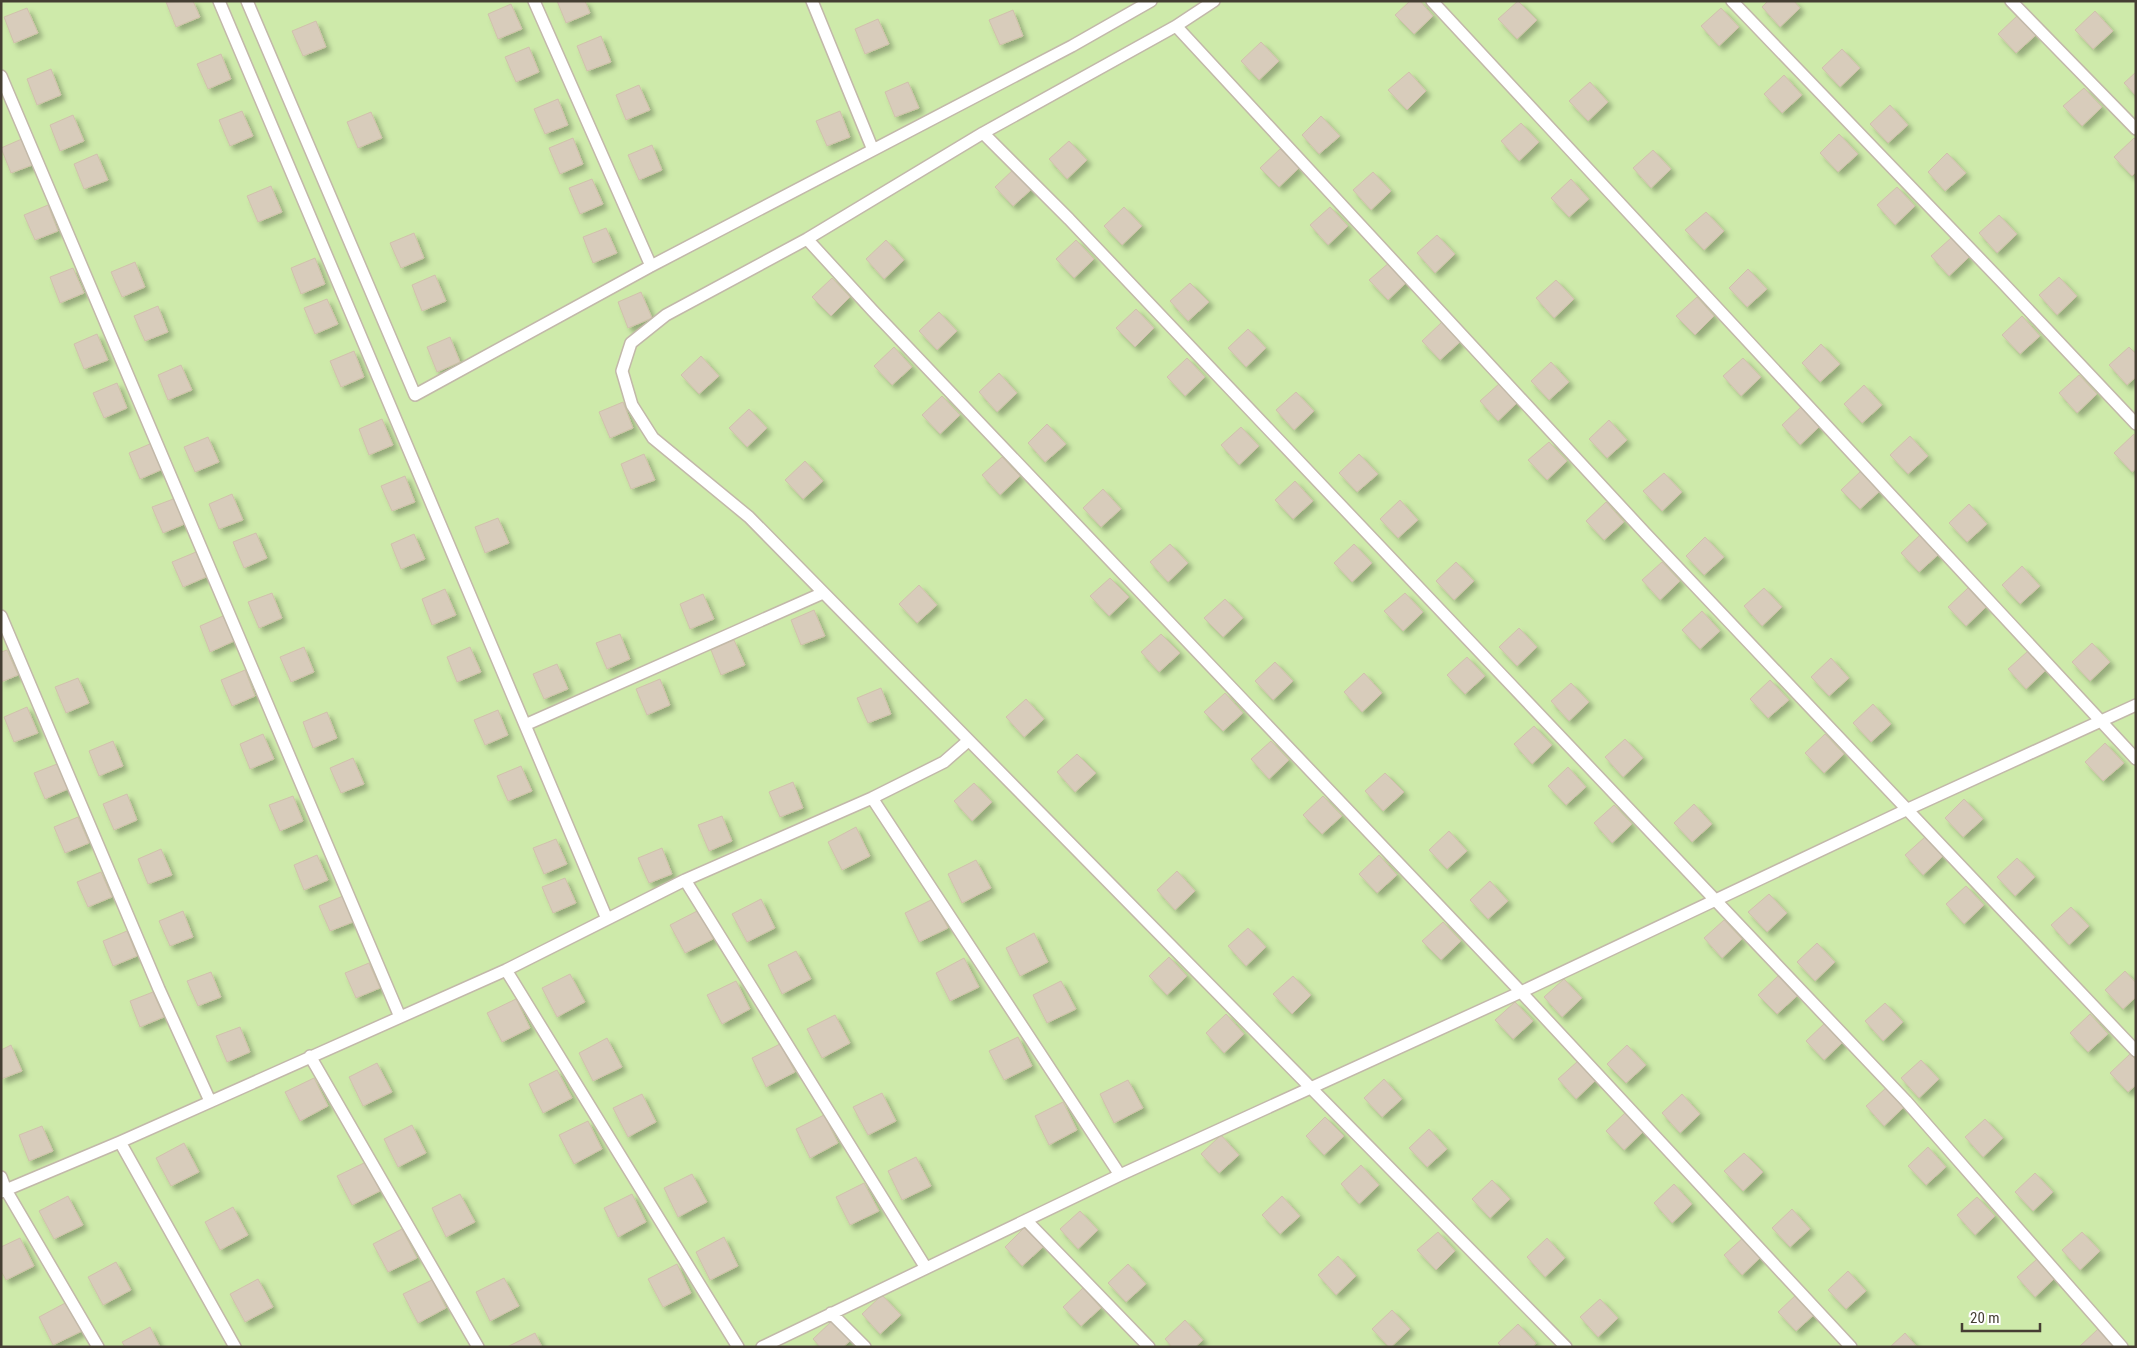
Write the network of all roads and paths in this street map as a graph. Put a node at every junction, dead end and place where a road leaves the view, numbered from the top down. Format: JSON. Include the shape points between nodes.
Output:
{"nodes":[{"id":1,"x":219,"y":1,"type":"edge"},
{"id":2,"x":247,"y":1,"type":"edge"},
{"id":3,"x":534,"y":1,"type":"edge"},
{"id":4,"x":812,"y":1,"type":"edge"},
{"id":5,"x":1150,"y":1,"type":"edge"},
{"id":6,"x":1214,"y":1,"type":"edge"},
{"id":7,"x":1432,"y":1,"type":"edge"},
{"id":8,"x":1732,"y":1,"type":"edge"},
{"id":9,"x":2011,"y":1,"type":"edge"},
{"id":10,"x":1176,"y":26,"type":"junction"},
{"id":11,"x":1,"y":76,"type":"edge"},
{"id":12,"x":2136,"y":129,"type":"edge"},
{"id":13,"x":983,"y":133,"type":"junction"},
{"id":14,"x":873,"y":150,"type":"junction"},
{"id":15,"x":807,"y":239,"type":"junction"},
{"id":16,"x":651,"y":266,"type":"junction"},
{"id":17,"x":2136,"y":424,"type":"edge"},
{"id":18,"x":823,"y":593,"type":"junction"},
{"id":19,"x":1,"y":616,"type":"edge"},
{"id":20,"x":2136,"y":705,"type":"edge"},
{"id":21,"x":2099,"y":721,"type":"junction"},
{"id":22,"x":525,"y":725,"type":"junction"},
{"id":23,"x":968,"y":741,"type":"junction"},
{"id":24,"x":2136,"y":759,"type":"edge"},
{"id":25,"x":872,"y":798,"type":"junction"},
{"id":26,"x":1906,"y":810,"type":"junction"},
{"id":27,"x":685,"y":880,"type":"junction"},
{"id":28,"x":1716,"y":901,"type":"junction"},
{"id":29,"x":607,"y":919,"type":"junction"},
{"id":30,"x":506,"y":970,"type":"junction"},
{"id":31,"x":1521,"y":992,"type":"junction"},
{"id":32,"x":400,"y":1017,"type":"junction"},
{"id":33,"x":2136,"y":1051,"type":"edge"},
{"id":34,"x":310,"y":1056,"type":"junction"},
{"id":35,"x":1310,"y":1088,"type":"junction"},
{"id":36,"x":210,"y":1101,"type":"junction"},
{"id":37,"x":120,"y":1142,"type":"junction"},
{"id":38,"x":1120,"y":1175,"type":"junction"},
{"id":39,"x":1,"y":1177,"type":"edge"},
{"id":40,"x":4,"y":1191,"type":"edge"},
{"id":41,"x":1026,"y":1220,"type":"junction"},
{"id":42,"x":926,"y":1268,"type":"junction"},
{"id":43,"x":831,"y":1313,"type":"junction"},
{"id":44,"x":98,"y":1347,"type":"edge"},
{"id":45,"x":235,"y":1347,"type":"edge"},
{"id":46,"x":478,"y":1347,"type":"edge"},
{"id":47,"x":738,"y":1347,"type":"edge"},
{"id":48,"x":762,"y":1347,"type":"edge"},
{"id":49,"x":865,"y":1347,"type":"edge"},
{"id":50,"x":1149,"y":1347,"type":"edge"},
{"id":51,"x":1566,"y":1347,"type":"edge"},
{"id":52,"x":1851,"y":1347,"type":"edge"},
{"id":53,"x":2122,"y":1347,"type":"edge"}],
"edges":[{"from":1,"to":22,"type":"lane"},
{"from":2,"to":16,"type":"lane","via":[[415,395]]},
{"from":3,"to":16,"type":"lane"},
{"from":4,"to":14,"type":"lane"},
{"from":5,"to":14,"type":"lane","via":[[1072,46]]},
{"from":6,"to":10,"type":"lane"},
{"from":7,"to":21,"type":"lane"},
{"from":8,"to":17,"type":"lane"},
{"from":9,"to":12,"type":"lane"},
{"from":10,"to":13,"type":"lane"},
{"from":10,"to":26,"type":"lane"},
{"from":11,"to":32,"type":"lane"},
{"from":13,"to":15,"type":"lane"},
{"from":13,"to":28,"type":"lane","via":[[1069,219]]},
{"from":14,"to":16,"type":"lane"},
{"from":15,"to":18,"type":"lane","via":[[666,315],[631,343],[622,371],[632,405],[653,438],[750,517]]},
{"from":15,"to":31,"type":"lane"},
{"from":18,"to":22,"type":"lane"},
{"from":18,"to":23,"type":"lane"},
{"from":19,"to":36,"type":"lane","via":[[159,990]]},
{"from":20,"to":21,"type":"lane"},
{"from":21,"to":24,"type":"lane"},
{"from":21,"to":26,"type":"lane"},
{"from":22,"to":29,"type":"lane"},
{"from":23,"to":25,"type":"lane","via":[[944,762]]},
{"from":23,"to":35,"type":"lane"},
{"from":25,"to":27,"type":"lane"},
{"from":25,"to":38,"type":"lane"},
{"from":26,"to":28,"type":"lane"},
{"from":26,"to":33,"type":"lane"},
{"from":27,"to":29,"type":"lane"},
{"from":27,"to":42,"type":"lane"},
{"from":28,"to":31,"type":"lane"},
{"from":28,"to":53,"type":"lane","via":[[1906,1101]]},
{"from":29,"to":30,"type":"lane"},
{"from":30,"to":32,"type":"lane"},
{"from":30,"to":47,"type":"lane"},
{"from":31,"to":35,"type":"lane"},
{"from":31,"to":52,"type":"lane"},
{"from":32,"to":34,"type":"lane"},
{"from":34,"to":36,"type":"lane"},
{"from":34,"to":46,"type":"lane"},
{"from":35,"to":38,"type":"lane"},
{"from":35,"to":51,"type":"lane"},
{"from":36,"to":37,"type":"lane"},
{"from":37,"to":40,"type":"lane"},
{"from":37,"to":45,"type":"lane"},
{"from":38,"to":41,"type":"lane"},
{"from":39,"to":40,"type":"lane"},
{"from":40,"to":44,"type":"lane"},
{"from":41,"to":42,"type":"lane"},
{"from":41,"to":50,"type":"lane"},
{"from":42,"to":43,"type":"lane"},
{"from":43,"to":48,"type":"lane"},
{"from":43,"to":49,"type":"lane"}]}
